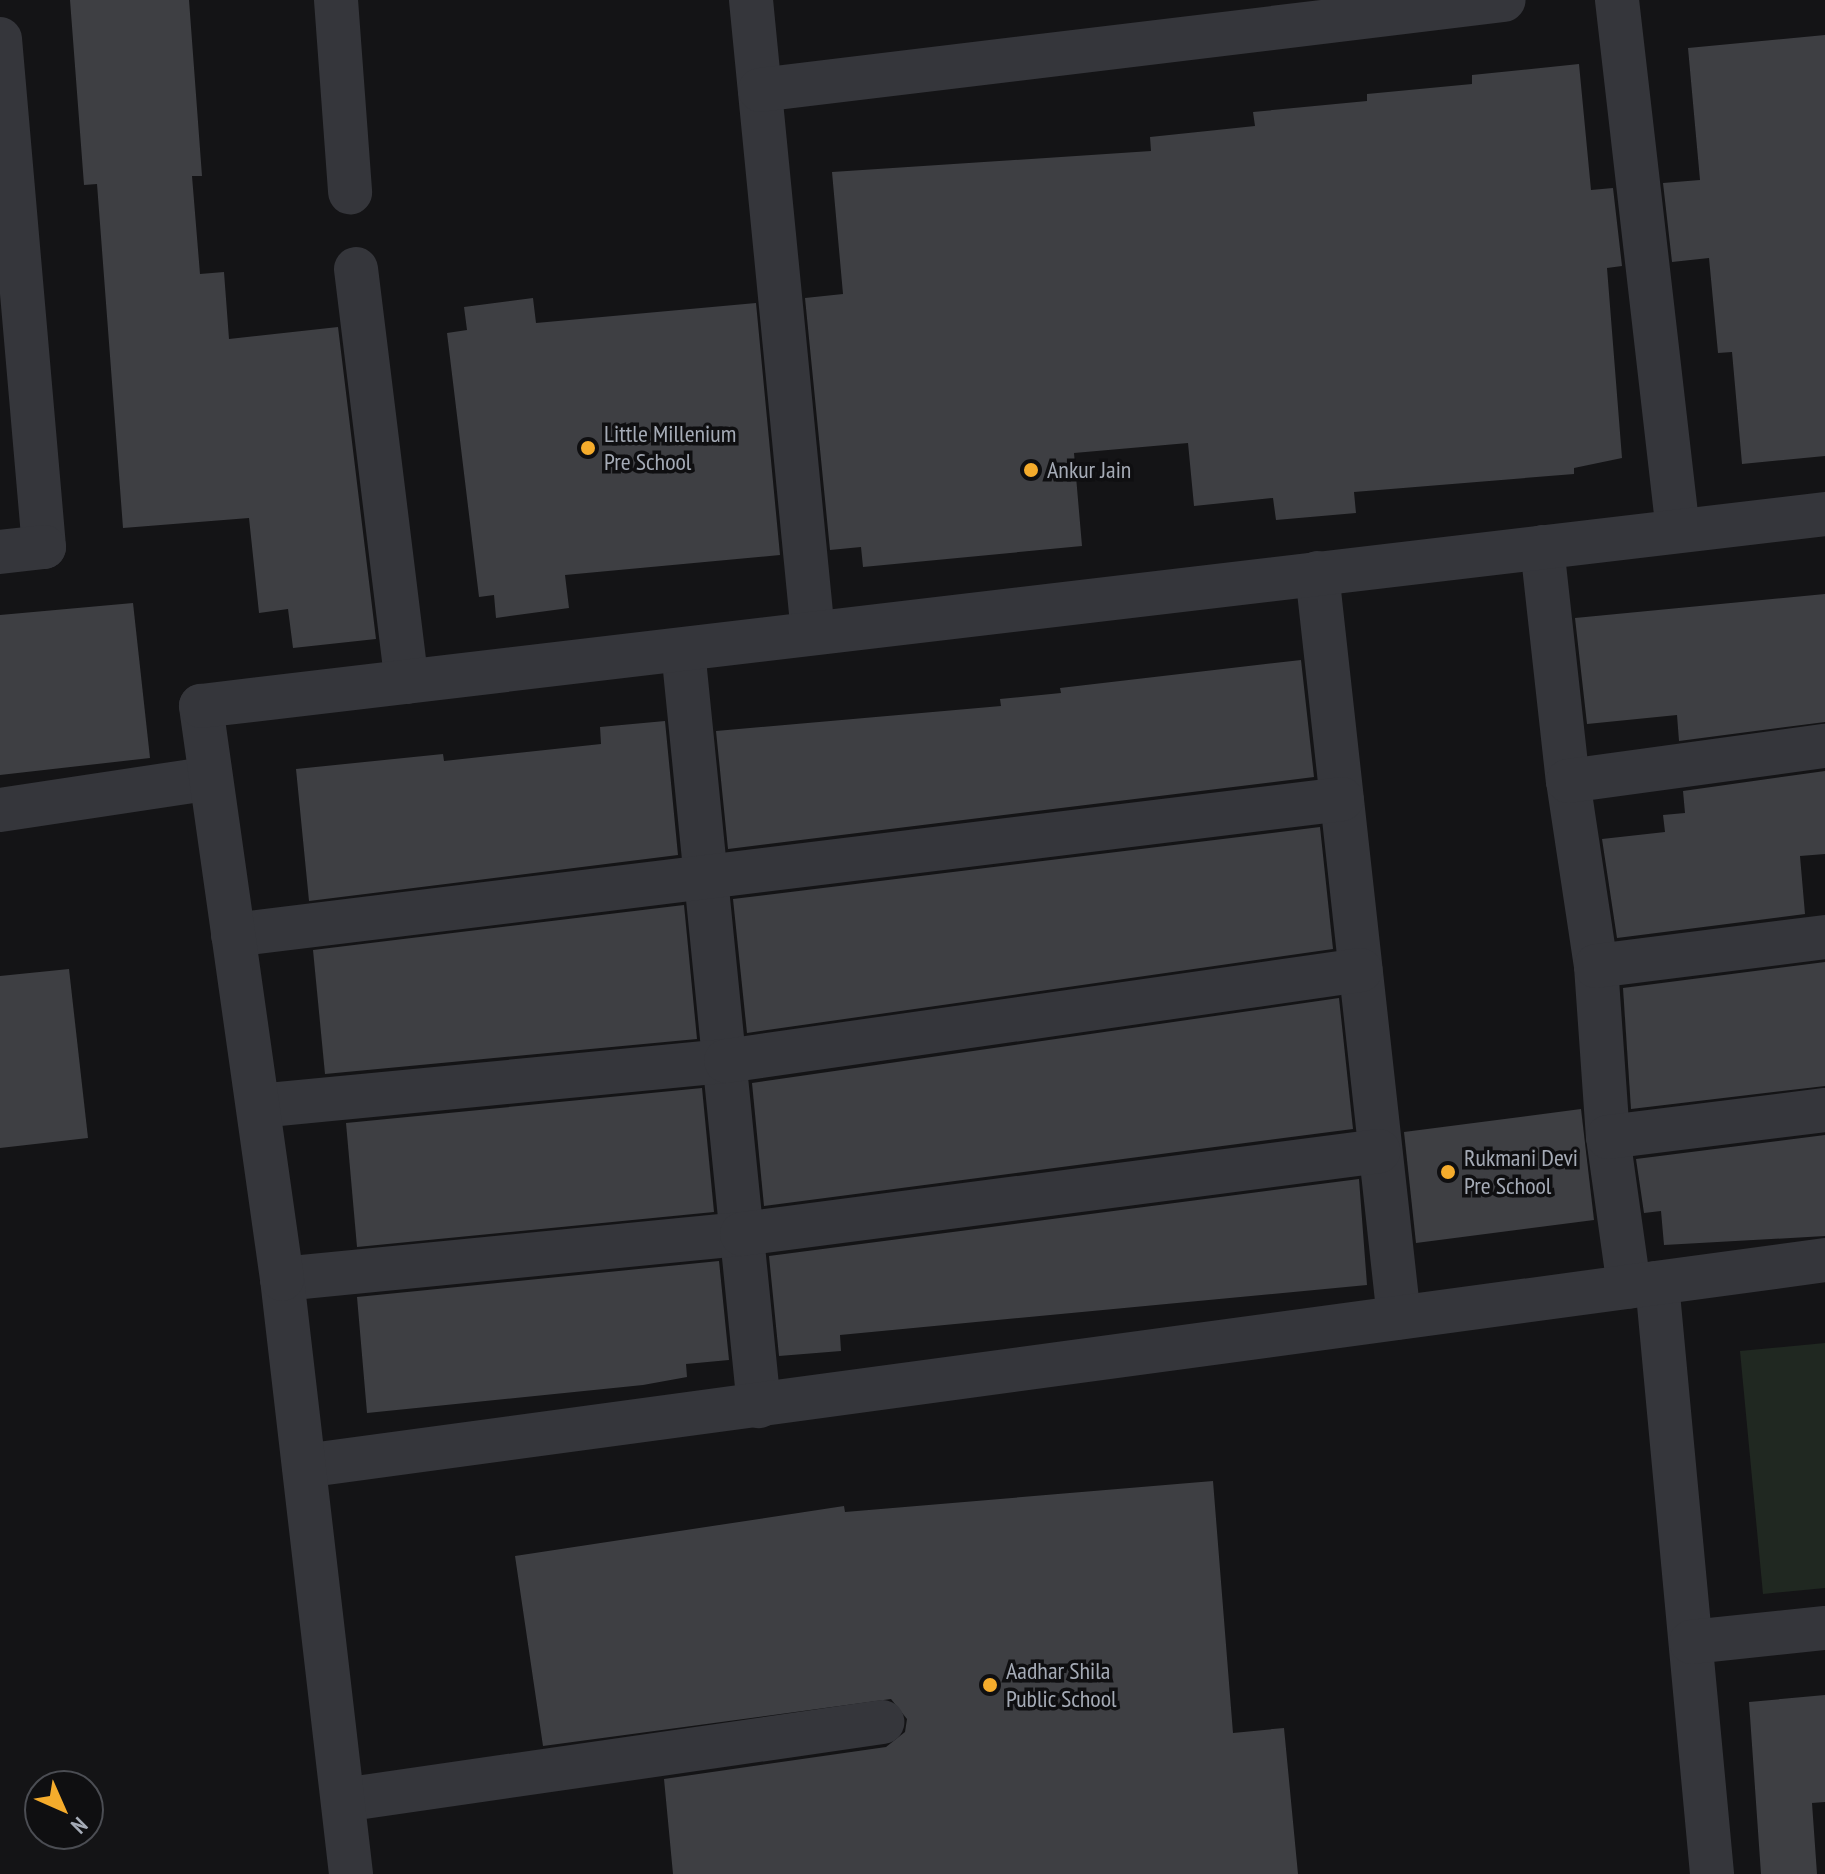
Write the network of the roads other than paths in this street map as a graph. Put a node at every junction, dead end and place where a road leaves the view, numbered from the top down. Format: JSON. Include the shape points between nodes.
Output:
{"nodes":[{"id":1,"x":336,"y":0,"type":"edge"},
{"id":2,"x":751,"y":0,"type":"edge"},
{"id":3,"x":1504,"y":0,"type":"edge"},
{"id":4,"x":1617,"y":0,"type":"edge"},
{"id":5,"x":0,"y":39,"type":"edge"},
{"id":6,"x":760,"y":90,"type":"junction"},
{"id":7,"x":350,"y":192,"type":"dead end"},
{"id":8,"x":356,"y":269,"type":"dead end"},
{"id":9,"x":1825,"y":514,"type":"edge"},
{"id":10,"x":1678,"y":531,"type":"junction"},
{"id":11,"x":1542,"y":547,"type":"junction"},
{"id":12,"x":0,"y":552,"type":"edge"},
{"id":13,"x":1317,"y":573,"type":"junction"},
{"id":14,"x":813,"y":633,"type":"junction"},
{"id":15,"x":683,"y":650,"type":"junction"},
{"id":16,"x":407,"y":682,"type":"junction"},
{"id":17,"x":1825,"y":746,"type":"edge"},
{"id":18,"x":211,"y":778,"type":"junction"},
{"id":19,"x":1568,"y":781,"type":"junction"},
{"id":20,"x":1342,"y":799,"type":"junction"},
{"id":21,"x":0,"y":810,"type":"edge"},
{"id":22,"x":707,"y":879,"type":"junction"},
{"id":23,"x":233,"y":935,"type":"junction"},
{"id":24,"x":1825,"y":937,"type":"edge"},
{"id":25,"x":1596,"y":966,"type":"junction"},
{"id":26,"x":1361,"y":970,"type":"junction"},
{"id":27,"x":726,"y":1061,"type":"junction"},
{"id":28,"x":258,"y":1106,"type":"junction"},
{"id":29,"x":1825,"y":1110,"type":"edge"},
{"id":30,"x":1608,"y":1137,"type":"junction"},
{"id":31,"x":1379,"y":1151,"type":"junction"},
{"id":32,"x":742,"y":1234,"type":"junction"},
{"id":33,"x":1825,"y":1260,"type":"edge"},
{"id":34,"x":282,"y":1279,"type":"junction"},
{"id":35,"x":1643,"y":1285,"type":"junction"},
{"id":36,"x":1399,"y":1318,"type":"junction"},
{"id":37,"x":759,"y":1406,"type":"junction"},
{"id":38,"x":304,"y":1466,"type":"junction"},
{"id":39,"x":1825,"y":1628,"type":"edge"},
{"id":40,"x":1691,"y":1642,"type":"junction"},
{"id":41,"x":882,"y":1722,"type":"dead end"},
{"id":42,"x":343,"y":1800,"type":"junction"},
{"id":43,"x":351,"y":1874,"type":"edge"},
{"id":44,"x":1712,"y":1874,"type":"edge"}],
"edges":[{"from":1,"to":7,"type":"street"},
{"from":2,"to":6,"type":"street"},
{"from":3,"to":6,"type":"street"},
{"from":4,"to":10,"type":"street"},
{"from":5,"to":12,"type":"street","via":[[44,547]]},
{"from":6,"to":14,"type":"street"},
{"from":8,"to":16,"type":"street"},
{"from":9,"to":10,"type":"street"},
{"from":10,"to":11,"type":"street"},
{"from":11,"to":13,"type":"street"},
{"from":11,"to":19,"type":"street"},
{"from":13,"to":14,"type":"street"},
{"from":13,"to":20,"type":"street"},
{"from":14,"to":15,"type":"street"},
{"from":15,"to":16,"type":"street"},
{"from":15,"to":22,"type":"street"},
{"from":16,"to":18,"type":"street","via":[[201,706]]},
{"from":17,"to":19,"type":"street"},
{"from":18,"to":21,"type":"street"},
{"from":18,"to":23,"type":"street"},
{"from":19,"to":25,"type":"street"},
{"from":20,"to":22,"type":"street"},
{"from":20,"to":26,"type":"street"},
{"from":22,"to":23,"type":"street"},
{"from":22,"to":27,"type":"street"},
{"from":23,"to":28,"type":"street"},
{"from":24,"to":25,"type":"street"},
{"from":25,"to":30,"type":"street"},
{"from":26,"to":27,"type":"street"},
{"from":26,"to":31,"type":"street"},
{"from":27,"to":28,"type":"street"},
{"from":27,"to":32,"type":"street"},
{"from":28,"to":34,"type":"street"},
{"from":29,"to":30,"type":"street"},
{"from":30,"to":35,"type":"street"},
{"from":31,"to":32,"type":"street"},
{"from":31,"to":36,"type":"street"},
{"from":32,"to":34,"type":"street"},
{"from":32,"to":37,"type":"street"},
{"from":33,"to":35,"type":"street"},
{"from":34,"to":38,"type":"street"},
{"from":35,"to":36,"type":"street"},
{"from":35,"to":40,"type":"street"},
{"from":36,"to":37,"type":"street"},
{"from":37,"to":38,"type":"street"},
{"from":38,"to":42,"type":"street"},
{"from":39,"to":40,"type":"street"},
{"from":40,"to":44,"type":"street"},
{"from":41,"to":42,"type":"street"},
{"from":42,"to":43,"type":"street"}]}
